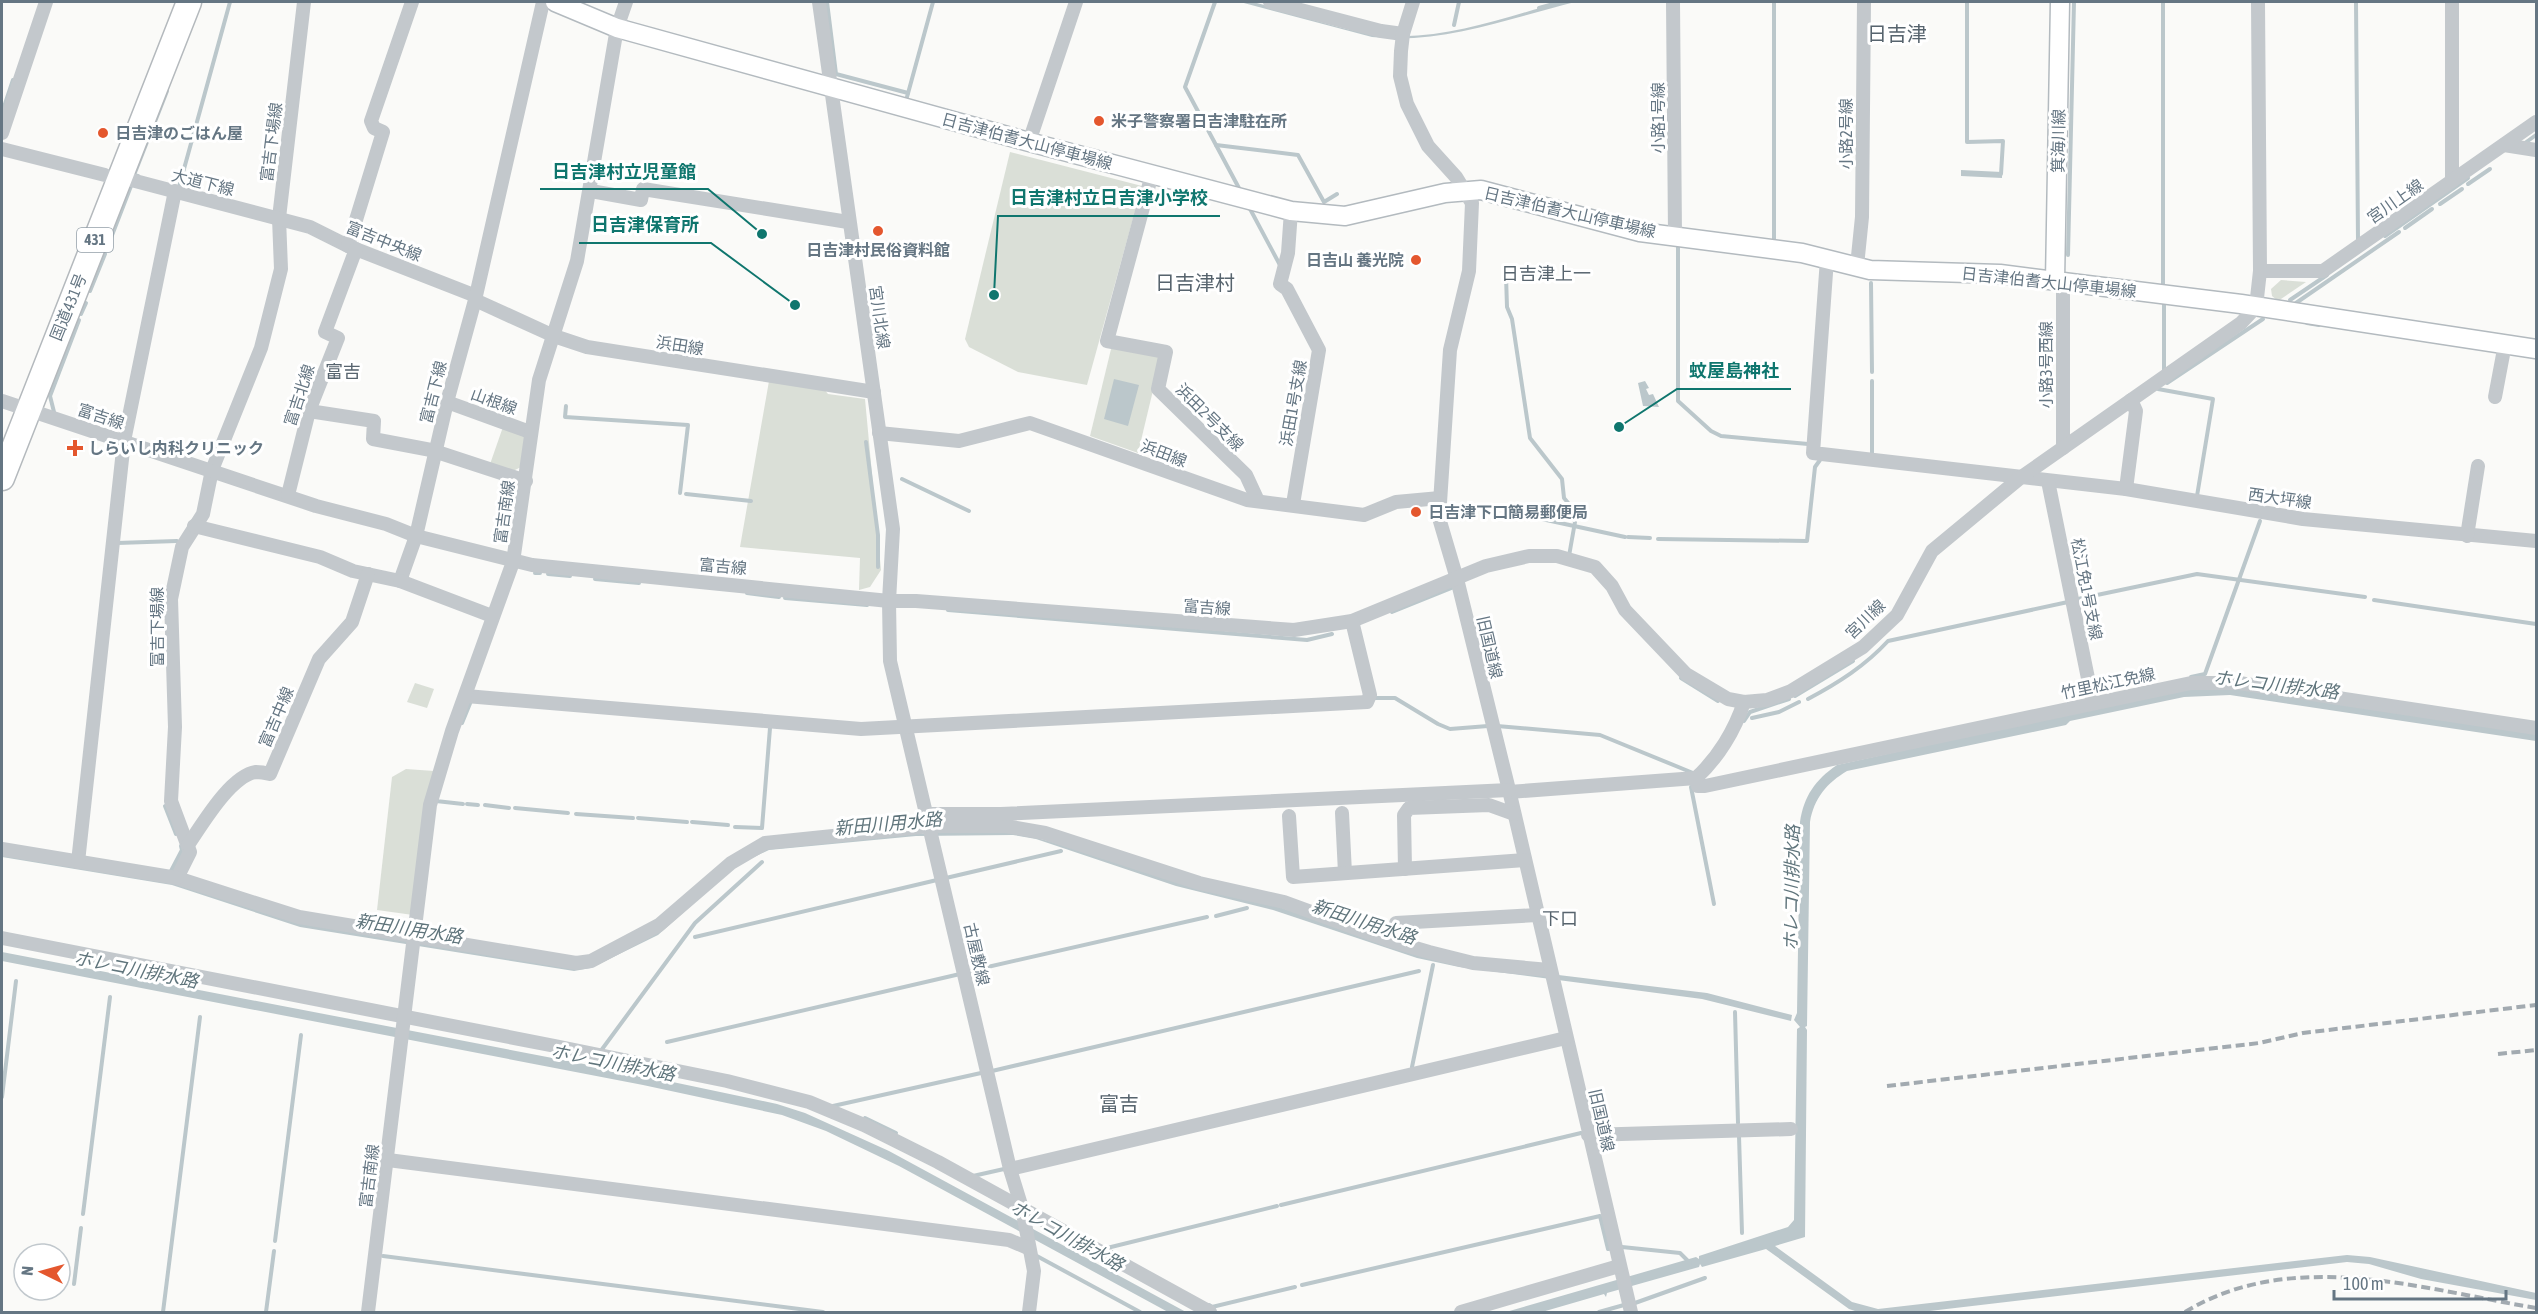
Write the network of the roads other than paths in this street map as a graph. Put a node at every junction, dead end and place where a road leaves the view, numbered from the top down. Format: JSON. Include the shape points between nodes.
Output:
{"nodes":[{"id":1,"x":46,"y":2,"type":"edge"},
{"id":2,"x":173,"y":2,"type":"edge"},
{"id":3,"x":189,"y":2,"type":"edge"},
{"id":4,"x":304,"y":2,"type":"edge"},
{"id":5,"x":411,"y":2,"type":"edge"},
{"id":6,"x":543,"y":2,"type":"edge"},
{"id":7,"x":555,"y":2,"type":"edge"},
{"id":8,"x":626,"y":2,"type":"edge"},
{"id":9,"x":819,"y":2,"type":"edge"},
{"id":10,"x":1076,"y":2,"type":"edge"},
{"id":11,"x":1270,"y":2,"type":"edge"},
{"id":12,"x":1413,"y":2,"type":"edge"},
{"id":13,"x":1673,"y":2,"type":"edge"},
{"id":14,"x":1864,"y":2,"type":"edge"},
{"id":15,"x":2060,"y":2,"type":"edge"},
{"id":16,"x":2258,"y":2,"type":"edge"},
{"id":17,"x":2452,"y":2,"type":"edge"},
{"id":18,"x":617,"y":28,"type":"junction"},
{"id":19,"x":1402,"y":34,"type":"junction"},
{"id":20,"x":829,"y":86,"type":"junction"},
{"id":21,"x":2536,"y":122,"type":"edge"},
{"id":22,"x":2,"y":133,"type":"edge"},
{"id":23,"x":1029,"y":142,"type":"junction"},
{"id":24,"x":2504,"y":145,"type":"junction"},
{"id":25,"x":2,"y":149,"type":"edge"},
{"id":26,"x":2536,"y":150,"type":"edge"},
{"id":27,"x":1152,"y":174,"type":"junction"},
{"id":28,"x":112,"y":176,"type":"junction"},
{"id":29,"x":2452,"y":181,"type":"junction"},
{"id":30,"x":1464,"y":190,"type":"junction"},
{"id":31,"x":591,"y":191,"type":"junction"},
{"id":32,"x":175,"y":192,"type":"junction"},
{"id":33,"x":1291,"y":211,"type":"junction"},
{"id":34,"x":279,"y":218,"type":"junction"},
{"id":35,"x":848,"y":222,"type":"junction"},
{"id":36,"x":1675,"y":235,"type":"junction"},
{"id":37,"x":352,"y":248,"type":"junction"},
{"id":38,"x":1827,"y":259,"type":"junction"},
{"id":39,"x":1857,"y":266,"type":"junction"},
{"id":40,"x":2260,"y":271,"type":"junction"},
{"id":41,"x":2059,"y":281,"type":"junction"},
{"id":42,"x":475,"y":298,"type":"junction"},
{"id":43,"x":2256,"y":307,"type":"junction"},
{"id":44,"x":554,"y":336,"type":"junction"},
{"id":45,"x":2505,"y":344,"type":"junction"},
{"id":46,"x":2536,"y":349,"type":"edge"},
{"id":47,"x":874,"y":392,"type":"junction"},
{"id":48,"x":2495,"y":397,"type":"dead end"},
{"id":49,"x":2131,"y":400,"type":"junction"},
{"id":50,"x":447,"y":402,"type":"junction"},
{"id":51,"x":15,"y":406,"type":"edge"},
{"id":52,"x":309,"y":411,"type":"junction"},
{"id":53,"x":530,"y":432,"type":"junction"},
{"id":54,"x":879,"y":433,"type":"junction"},
{"id":55,"x":2,"y":440,"type":"edge"},
{"id":56,"x":124,"y":441,"type":"junction"},
{"id":57,"x":2064,"y":448,"type":"junction"},
{"id":58,"x":436,"y":452,"type":"junction"},
{"id":59,"x":2478,"y":466,"type":"dead end"},
{"id":60,"x":212,"y":470,"type":"junction"},
{"id":61,"x":2020,"y":477,"type":"junction"},
{"id":62,"x":2,"y":478,"type":"edge"},
{"id":63,"x":526,"y":481,"type":"junction"},
{"id":64,"x":2049,"y":481,"type":"junction"},
{"id":65,"x":2126,"y":489,"type":"junction"},
{"id":66,"x":288,"y":495,"type":"junction"},
{"id":67,"x":1440,"y":498,"type":"junction"},
{"id":68,"x":1258,"y":501,"type":"junction"},
{"id":69,"x":1293,"y":504,"type":"junction"},
{"id":70,"x":194,"y":526,"type":"junction"},
{"id":71,"x":416,"y":536,"type":"junction"},
{"id":72,"x":2467,"y":536,"type":"junction"},
{"id":73,"x":2536,"y":541,"type":"edge"},
{"id":74,"x":513,"y":562,"type":"junction"},
{"id":75,"x":368,"y":574,"type":"junction"},
{"id":76,"x":1458,"y":579,"type":"junction"},
{"id":77,"x":400,"y":581,"type":"junction"},
{"id":78,"x":890,"y":601,"type":"junction"},
{"id":79,"x":492,"y":616,"type":"junction"},
{"id":80,"x":1352,"y":621,"type":"junction"},
{"id":81,"x":466,"y":696,"type":"junction"},
{"id":82,"x":1744,"y":702,"type":"junction"},
{"id":83,"x":2093,"y":703,"type":"junction"},
{"id":84,"x":906,"y":726,"type":"junction"},
{"id":85,"x":2536,"y":728,"type":"edge"},
{"id":86,"x":1696,"y":778,"type":"junction"},
{"id":87,"x":1509,"y":791,"type":"junction"},
{"id":88,"x":1342,"y":813,"type":"dead end"},
{"id":89,"x":1514,"y":814,"type":"junction"},
{"id":90,"x":1289,"y":816,"type":"dead end"},
{"id":91,"x":929,"y":820,"type":"junction"},
{"id":92,"x":188,"y":845,"type":"junction"},
{"id":93,"x":2,"y":849,"type":"edge"},
{"id":94,"x":1526,"y":860,"type":"junction"},
{"id":95,"x":78,"y":862,"type":"junction"},
{"id":96,"x":1405,"y":869,"type":"junction"},
{"id":97,"x":1345,"y":873,"type":"junction"},
{"id":98,"x":177,"y":878,"type":"junction"},
{"id":99,"x":1537,"y":915,"type":"junction"},
{"id":100,"x":1396,"y":923,"type":"dead end"},
{"id":101,"x":414,"y":936,"type":"junction"},
{"id":102,"x":2,"y":938,"type":"edge"},
{"id":103,"x":1549,"y":970,"type":"junction"},
{"id":104,"x":402,"y":1020,"type":"junction"},
{"id":105,"x":1566,"y":1038,"type":"junction"},
{"id":106,"x":1791,"y":1129,"type":"dead end"},
{"id":107,"x":1588,"y":1135,"type":"junction"},
{"id":108,"x":388,"y":1160,"type":"junction"},
{"id":109,"x":1010,"y":1169,"type":"junction"},
{"id":110,"x":1022,"y":1212,"type":"junction"},
{"id":111,"x":1027,"y":1244,"type":"junction"},
{"id":112,"x":1621,"y":1271,"type":"junction"},
{"id":113,"x":368,"y":1312,"type":"edge"},
{"id":114,"x":1029,"y":1312,"type":"edge"},
{"id":115,"x":1210,"y":1312,"type":"edge"},
{"id":116,"x":1461,"y":1312,"type":"edge"},
{"id":117,"x":1631,"y":1312,"type":"edge"}],
"edges":[{"from":1,"to":22,"type":"street"},
{"from":2,"to":28,"type":"highway","name":"国道431号","number":"431"},
{"from":3,"to":28,"type":"highway","name":"国道431号","number":"431"},
{"from":4,"to":34,"type":"street","name":"富吉下場線"},
{"from":5,"to":37,"type":"street","name":"富吉北線","via":[[371,122],[383,132]]},
{"from":6,"to":42,"type":"street","name":"富吉下線"},
{"from":7,"to":18,"type":"main road","name":"日吉津伯耆大山停車場線"},
{"from":8,"to":18,"type":"street","name":"富吉南線"},
{"from":9,"to":20,"type":"street","name":"宮川北線"},
{"from":10,"to":23,"type":"street"},
{"from":11,"to":19,"type":"street"},
{"from":12,"to":19,"type":"street","name":"旧国道線"},
{"from":13,"to":36,"type":"street","name":"小路1号線"},
{"from":14,"to":39,"type":"street","name":"小路2号線","via":[[1862,217]]},
{"from":15,"to":41,"type":"main road","name":"箕海川線"},
{"from":16,"to":40,"type":"street"},
{"from":17,"to":29,"type":"street"},
{"from":18,"to":20,"type":"main road","name":"日吉津伯耆大山停車場線"},
{"from":18,"to":31,"type":"street","name":"富吉南線"},
{"from":19,"to":30,"type":"street","name":"旧国道線","via":[[1400,76],[1407,104],[1428,146]]},
{"from":20,"to":23,"type":"main road","name":"日吉津伯耆大山停車場線"},
{"from":20,"to":35,"type":"street","name":"宮川北線"},
{"from":21,"to":24,"type":"street","name":"宮川上線"},
{"from":23,"to":27,"type":"main road","name":"日吉津伯耆大山停車場線"},
{"from":24,"to":26,"type":"street"},
{"from":24,"to":29,"type":"street","name":"宮川上線"},
{"from":25,"to":28,"type":"street","name":"大道下線"},
{"from":27,"to":33,"type":"main road","name":"日吉津伯耆大山停車場線"},
{"from":27,"to":68,"type":"street","name":"浜田2号支線","via":[[1107,341],[1166,352],[1158,389],[1246,476]]},
{"from":28,"to":32,"type":"street","name":"大道下線"},
{"from":28,"to":51,"type":"highway","name":"国道431号","number":"431"},
{"from":29,"to":40,"type":"street","name":"宮川上線","via":[[2323,271]]},
{"from":30,"to":33,"type":"main road","name":"日吉津伯耆大山停車場線","via":[[1346,216]]},
{"from":30,"to":36,"type":"main road","name":"日吉津伯耆大山停車場線","via":[[1481,190],[1640,232]]},
{"from":30,"to":67,"type":"street","name":"旧国道線","via":[[1472,203],[1469,271],[1450,350]]},
{"from":31,"to":35,"type":"street","via":[[641,200],[642,189]]},
{"from":31,"to":44,"type":"street","name":"富吉南線","via":[[575,271]]},
{"from":32,"to":34,"type":"street","name":"大道下線"},
{"from":32,"to":56,"type":"street"},
{"from":33,"to":69,"type":"street","name":"浜田1号支線","via":[[1281,284],[1319,350]]},
{"from":34,"to":37,"type":"street","name":"富吉中央線","via":[[310,227]]},
{"from":34,"to":60,"type":"street","name":"富吉下場線","via":[[281,269],[261,348]]},
{"from":35,"to":47,"type":"street","name":"宮川北線"},
{"from":36,"to":38,"type":"main road","name":"日吉津伯耆大山停車場線"},
{"from":37,"to":42,"type":"street","name":"富吉中央線"},
{"from":37,"to":52,"type":"street","name":"富吉北線","via":[[325,332],[338,338]]},
{"from":38,"to":39,"type":"main road","name":"日吉津伯耆大山停車場線"},
{"from":38,"to":61,"type":"street","name":"西大坪線","via":[[1813,453]]},
{"from":39,"to":41,"type":"main road","name":"日吉津伯耆大山停車場線","via":[[1870,270],[2000,274]]},
{"from":40,"to":43,"type":"street"},
{"from":41,"to":43,"type":"main road","name":"日吉津伯耆大山停車場線"},
{"from":41,"to":57,"type":"street","name":"小路3号西線"},
{"from":42,"to":44,"type":"street","name":"富吉中央線"},
{"from":42,"to":50,"type":"street","name":"富吉下線"},
{"from":43,"to":45,"type":"main road","name":"日吉津伯耆大山停車場線"},
{"from":43,"to":49,"type":"street","name":"宮川線","via":[[2241,323]]},
{"from":44,"to":47,"type":"street","name":"浜田線","via":[[587,347]]},
{"from":44,"to":53,"type":"street","name":"富吉南線","via":[[539,380]]},
{"from":45,"to":46,"type":"main road","name":"日吉津伯耆大山停車場線"},
{"from":45,"to":48,"type":"street"},
{"from":47,"to":54,"type":"street","name":"宮川北線"},
{"from":49,"to":57,"type":"street","name":"宮川線"},
{"from":49,"to":65,"type":"street","via":[[2136,411]]},
{"from":50,"to":53,"type":"street","name":"山根線"},
{"from":50,"to":58,"type":"street","name":"富吉下線"},
{"from":51,"to":55,"type":"highway","name":"国道431号","number":"431"},
{"from":51,"to":56,"type":"street","name":"富吉線"},
{"from":51,"to":62,"type":"highway","name":"国道431号","number":"431"},
{"from":52,"to":58,"type":"street","via":[[374,421],[373,439]]},
{"from":52,"to":66,"type":"street","name":"富吉北線"},
{"from":53,"to":63,"type":"street","name":"富吉南線"},
{"from":54,"to":68,"type":"street","name":"浜田線","via":[[959,441],[1022,423],[1039,424],[1219,491]]},
{"from":54,"to":78,"type":"street","name":"宮川北線","via":[[893,529]]},
{"from":56,"to":60,"type":"street","name":"富吉線"},
{"from":56,"to":95,"type":"street"},
{"from":57,"to":61,"type":"street","name":"宮川線"},
{"from":58,"to":63,"type":"street"},
{"from":58,"to":71,"type":"street","name":"富吉下線"},
{"from":59,"to":72,"type":"street"},
{"from":60,"to":66,"type":"street","name":"富吉線"},
{"from":60,"to":70,"type":"street","name":"富吉下場線","via":[[203,514]]},
{"from":61,"to":64,"type":"street","name":"西大坪線"},
{"from":61,"to":82,"type":"street","name":"宮川線","via":[[1932,551],[1896,615],[1863,647],[1791,691],[1767,700]]},
{"from":63,"to":74,"type":"street","name":"富吉南線"},
{"from":64,"to":65,"type":"street","name":"西大坪線"},
{"from":64,"to":83,"type":"street","name":"松江免1号支線"},
{"from":65,"to":72,"type":"street","name":"西大坪線","via":[[2303,519]]},
{"from":66,"to":71,"type":"street","name":"富吉線"},
{"from":67,"to":69,"type":"street","name":"浜田線","via":[[1396,502],[1364,515]]},
{"from":67,"to":76,"type":"street","name":"旧国道線","via":[[1439,518]]},
{"from":68,"to":69,"type":"street","name":"浜田線"},
{"from":70,"to":75,"type":"street","via":[[320,557]]},
{"from":70,"to":92,"type":"street","name":"富吉下場線","via":[[182,547],[171,599],[175,727],[171,801]]},
{"from":71,"to":74,"type":"street","name":"富吉線"},
{"from":71,"to":77,"type":"street","name":"富吉下線"},
{"from":72,"to":73,"type":"street","name":"西大坪線"},
{"from":74,"to":78,"type":"street","name":"富吉線"},
{"from":74,"to":79,"type":"street","name":"富吉南線"},
{"from":75,"to":77,"type":"street"},
{"from":75,"to":92,"type":"street","name":"富吉中線","via":[[352,622],[319,659],[270,774],[254,772],[238,782]]},
{"from":76,"to":80,"type":"street","name":"富吉線"},
{"from":76,"to":82,"type":"street","name":"宮川線","via":[[1486,566],[1528,556],[1557,556],[1595,567],[1612,586],[1625,610],[1686,674],[1728,699]]},
{"from":76,"to":87,"type":"street","name":"旧国道線"},
{"from":77,"to":79,"type":"street"},
{"from":78,"to":80,"type":"street","name":"富吉線","via":[[1294,630]]},
{"from":78,"to":84,"type":"street","name":"古屋敷線","via":[[890,661]]},
{"from":79,"to":81,"type":"street","name":"富吉南線"},
{"from":80,"to":84,"type":"street","via":[[1370,695],[1367,702]]},
{"from":81,"to":84,"type":"street","via":[[861,729]]},
{"from":81,"to":101,"type":"street","name":"富吉南線","via":[[430,805]]},
{"from":82,"to":86,"type":"street","via":[[1739,718],[1710,766]]},
{"from":83,"to":85,"type":"street","name":"竹里松江免線","via":[[2209,681]]},
{"from":83,"to":86,"type":"street","name":"竹里松江免線","via":[[1705,786],[1698,786]]},
{"from":84,"to":91,"type":"street","name":"古屋敷線"},
{"from":86,"to":87,"type":"street"},
{"from":87,"to":89,"type":"street","name":"旧国道線"},
{"from":87,"to":91,"type":"street"},
{"from":88,"to":97,"type":"street"},
{"from":89,"to":94,"type":"street","name":"旧国道線"},
{"from":89,"to":96,"type":"street","via":[[1489,805],[1409,808],[1404,815]]},
{"from":90,"to":97,"type":"street","via":[[1293,877]]},
{"from":91,"to":101,"type":"street","via":[[765,843],[731,863],[659,925],[591,960],[576,963]]},
{"from":91,"to":103,"type":"street","via":[[1045,833],[1198,883],[1284,902],[1429,952],[1473,963]]},
{"from":91,"to":109,"type":"street","name":"古屋敷線"},
{"from":92,"to":98,"type":"street","via":[[190,852]]},
{"from":93,"to":95,"type":"street"},
{"from":94,"to":96,"type":"street"},
{"from":94,"to":99,"type":"street","name":"旧国道線"},
{"from":95,"to":98,"type":"street"},
{"from":96,"to":97,"type":"street"},
{"from":98,"to":101,"type":"street","via":[[300,917]]},
{"from":99,"to":100,"type":"street"},
{"from":99,"to":103,"type":"street","name":"旧国道線"},
{"from":101,"to":104,"type":"street","name":"富吉南線"},
{"from":102,"to":104,"type":"street"},
{"from":103,"to":105,"type":"street","name":"旧国道線"},
{"from":104,"to":108,"type":"street","name":"富吉南線"},
{"from":104,"to":110,"type":"street","via":[[716,1079],[809,1102],[864,1125]]},
{"from":105,"to":107,"type":"street","name":"旧国道線"},
{"from":105,"to":109,"type":"street"},
{"from":106,"to":107,"type":"street"},
{"from":107,"to":112,"type":"street","name":"旧国道線"},
{"from":108,"to":111,"type":"street"},
{"from":108,"to":113,"type":"street","name":"富吉南線"},
{"from":109,"to":110,"type":"street","name":"古屋敷線"},
{"from":110,"to":111,"type":"street","name":"古屋敷線"},
{"from":110,"to":115,"type":"street"},
{"from":111,"to":114,"type":"street","name":"古屋敷線","via":[[1034,1271]]},
{"from":112,"to":116,"type":"street"},
{"from":112,"to":117,"type":"street","name":"旧国道線"}]}
